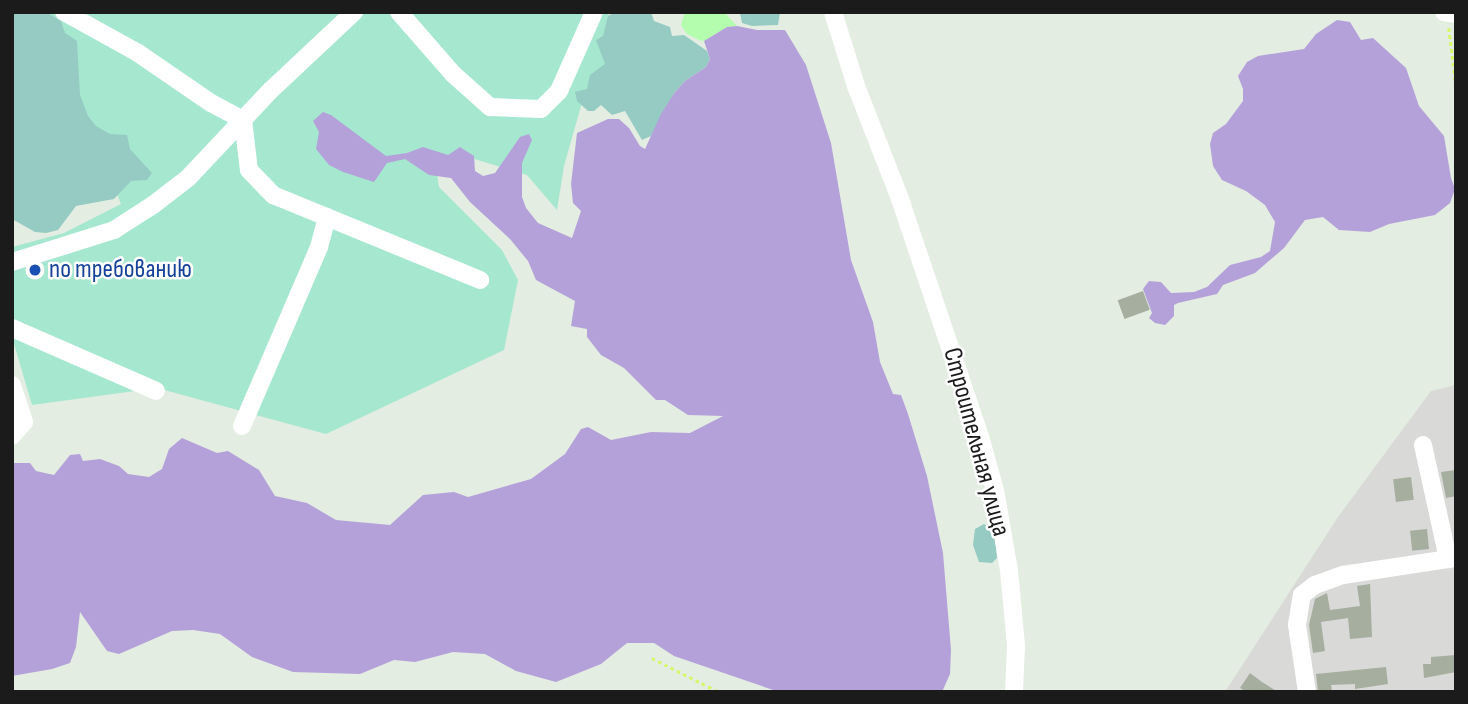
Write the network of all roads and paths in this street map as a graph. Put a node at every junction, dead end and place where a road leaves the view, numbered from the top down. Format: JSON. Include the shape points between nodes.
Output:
{"nodes":[{"id":1,"x":64,"y":12,"type":"edge"},
{"id":2,"x":354,"y":12,"type":"edge"},
{"id":3,"x":399,"y":12,"type":"edge"},
{"id":4,"x":594,"y":12,"type":"edge"},
{"id":5,"x":833,"y":12,"type":"edge"},
{"id":6,"x":1449,"y":14,"type":"edge"},
{"id":7,"x":1456,"y":84,"type":"edge"},
{"id":8,"x":243,"y":120,"type":"junction"},
{"id":9,"x":327,"y":217,"type":"junction"},
{"id":10,"x":12,"y":262,"type":"edge"},
{"id":11,"x":480,"y":281,"type":"dead end"},
{"id":12,"x":15,"y":334,"type":"edge"},
{"id":13,"x":12,"y":384,"type":"edge"},
{"id":14,"x":156,"y":391,"type":"dead end"},
{"id":15,"x":242,"y":426,"type":"dead end"},
{"id":16,"x":12,"y":436,"type":"edge"},
{"id":17,"x":1423,"y":445,"type":"dead end"},
{"id":18,"x":1452,"y":558,"type":"edge"},
{"id":19,"x":652,"y":658,"type":"dead end"},
{"id":20,"x":719,"y":692,"type":"edge"},
{"id":21,"x":1014,"y":692,"type":"edge"},
{"id":22,"x":1307,"y":692,"type":"edge"}],
"edges":[{"from":1,"to":8,"type":"street"},
{"from":2,"to":8,"type":"street"},
{"from":3,"to":4,"type":"street","via":[[453,74],[490,107],[541,110],[559,91]]},
{"from":5,"to":21,"type":"street","name":"Строительная улица","via":[[971,405],[995,490],[1016,646]]},
{"from":6,"to":7,"type":"path"},
{"from":8,"to":9,"type":"street","via":[[249,170],[273,195]]},
{"from":8,"to":10,"type":"street","via":[[188,178],[114,230]]},
{"from":9,"to":11,"type":"street"},
{"from":9,"to":15,"type":"street","via":[[319,247]]},
{"from":12,"to":14,"type":"street"},
{"from":13,"to":16,"type":"street","via":[[24,422]]},
{"from":17,"to":18,"type":"street"},
{"from":18,"to":22,"type":"street","via":[[1343,575],[1302,595],[1297,625]]},
{"from":19,"to":20,"type":"path"}]}
